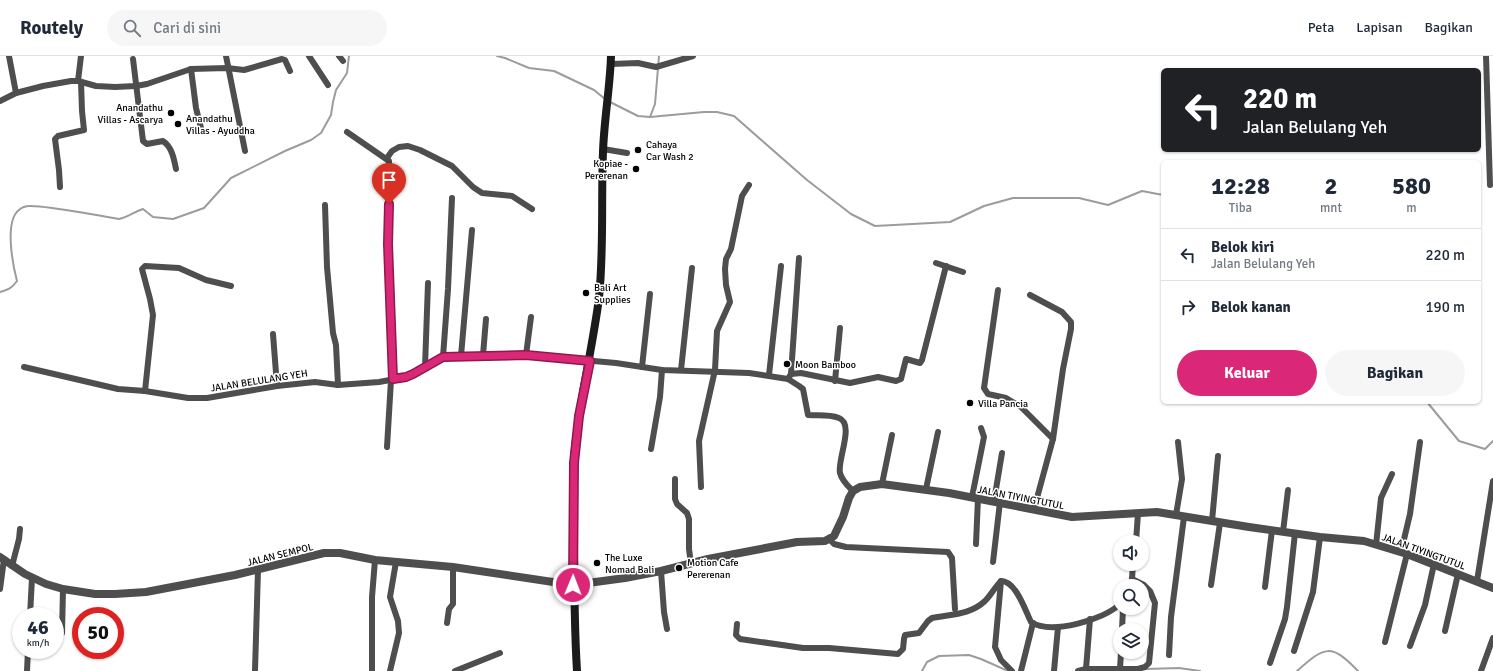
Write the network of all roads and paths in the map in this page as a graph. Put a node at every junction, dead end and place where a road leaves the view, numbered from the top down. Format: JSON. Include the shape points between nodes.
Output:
{"nodes":[{"id":1,"x":9,"y":56,"type":"edge"},
{"id":2,"x":81,"y":56,"type":"edge"},
{"id":3,"x":226,"y":56,"type":"edge"},
{"id":4,"x":309,"y":56,"type":"edge"},
{"id":5,"x":693,"y":56,"type":"edge"},
{"id":6,"x":1486,"y":56,"type":"edge"},
{"id":7,"x":281,"y":58,"type":"edge"},
{"id":8,"x":133,"y":59,"type":"dead end"},
{"id":9,"x":611,"y":60,"type":"edge"},
{"id":10,"x":227,"y":68,"type":"junction"},
{"id":11,"x":191,"y":70,"type":"junction"},
{"id":12,"x":290,"y":71,"type":"dead end"},
{"id":13,"x":80,"y":81,"type":"junction"},
{"id":14,"x":328,"y":85,"type":"dead end"},
{"id":15,"x":136,"y":86,"type":"junction"},
{"id":16,"x":16,"y":93,"type":"junction"},
{"id":17,"x":0,"y":101,"type":"edge"},
{"id":18,"x":202,"y":132,"type":"dead end"},
{"id":19,"x":347,"y":132,"type":"dead end"},
{"id":20,"x":603,"y":149,"type":"junction"},
{"id":21,"x":245,"y":151,"type":"dead end"},
{"id":22,"x":627,"y":153,"type":"dead end"},
{"id":23,"x":388,"y":158,"type":"junction"},
{"id":24,"x":176,"y":169,"type":"dead end"},
{"id":25,"x":749,"y":185,"type":"dead end"},
{"id":26,"x":1490,"y":185,"type":"dead end"},
{"id":27,"x":60,"y":187,"type":"dead end"},
{"id":28,"x":452,"y":198,"type":"dead end"},
{"id":29,"x":325,"y":205,"type":"dead end"},
{"id":30,"x":532,"y":209,"type":"dead end"},
{"id":31,"x":472,"y":230,"type":"dead end"},
{"id":32,"x":799,"y":258,"type":"dead end"},
{"id":33,"x":936,"y":262,"type":"dead end"},
{"id":34,"x":782,"y":266,"type":"dead end"},
{"id":35,"x":946,"y":266,"type":"junction"},
{"id":36,"x":692,"y":268,"type":"dead end"},
{"id":37,"x":963,"y":272,"type":"dead end"},
{"id":38,"x":428,"y":283,"type":"dead end"},
{"id":39,"x":231,"y":286,"type":"dead end"},
{"id":40,"x":998,"y":290,"type":"dead end"},
{"id":41,"x":650,"y":294,"type":"dead end"},
{"id":42,"x":1030,"y":295,"type":"dead end"},
{"id":43,"x":532,"y":317,"type":"dead end"},
{"id":44,"x":486,"y":319,"type":"dead end"},
{"id":45,"x":840,"y":328,"type":"dead end"},
{"id":46,"x":273,"y":334,"type":"dead end"},
{"id":47,"x":483,"y":355,"type":"junction"},
{"id":48,"x":526,"y":355,"type":"junction"},
{"id":49,"x":461,"y":356,"type":"junction"},
{"id":50,"x":443,"y":357,"type":"junction"},
{"id":51,"x":590,"y":361,"type":"junction"},
{"id":52,"x":425,"y":366,"type":"junction"},
{"id":53,"x":24,"y":367,"type":"dead end"},
{"id":54,"x":642,"y":367,"type":"junction"},
{"id":55,"x":662,"y":370,"type":"junction"},
{"id":56,"x":681,"y":370,"type":"junction"},
{"id":57,"x":715,"y":370,"type":"junction"},
{"id":58,"x":769,"y":376,"type":"junction"},
{"id":59,"x":790,"y":377,"type":"junction"},
{"id":60,"x":392,"y":379,"type":"junction"},
{"id":61,"x":834,"y":381,"type":"junction"},
{"id":62,"x":338,"y":385,"type":"junction"},
{"id":63,"x":277,"y":386,"type":"junction"},
{"id":64,"x":145,"y":391,"type":"junction"},
{"id":65,"x":981,"y":428,"type":"dead end"},
{"id":66,"x":938,"y":432,"type":"dead end"},
{"id":67,"x":892,"y":435,"type":"dead end"},
{"id":68,"x":1053,"y":439,"type":"junction"},
{"id":69,"x":1178,"y":442,"type":"dead end"},
{"id":70,"x":1420,"y":442,"type":"dead end"},
{"id":71,"x":387,"y":448,"type":"dead end"},
{"id":72,"x":651,"y":449,"type":"dead end"},
{"id":73,"x":1002,"y":453,"type":"dead end"},
{"id":74,"x":1218,"y":456,"type":"dead end"},
{"id":75,"x":1392,"y":474,"type":"dead end"},
{"id":76,"x":675,"y":479,"type":"dead end"},
{"id":77,"x":1493,"y":481,"type":"edge"},
{"id":78,"x":882,"y":484,"type":"junction"},
{"id":79,"x":701,"y":487,"type":"dead end"},
{"id":80,"x":926,"y":490,"type":"junction"},
{"id":81,"x":1288,"y":490,"type":"dead end"},
{"id":82,"x":853,"y":491,"type":"junction"},
{"id":83,"x":975,"y":498,"type":"junction"},
{"id":84,"x":997,"y":502,"type":"junction"},
{"id":85,"x":1034,"y":509,"type":"junction"},
{"id":86,"x":1138,"y":513,"type":"junction"},
{"id":87,"x":1180,"y":516,"type":"junction"},
{"id":88,"x":1216,"y":522,"type":"junction"},
{"id":89,"x":20,"y":529,"type":"dead end"},
{"id":90,"x":1272,"y":530,"type":"junction"},
{"id":91,"x":1283,"y":532,"type":"junction"},
{"id":92,"x":1294,"y":533,"type":"junction"},
{"id":93,"x":1136,"y":535,"type":"edge"},
{"id":94,"x":1320,"y":537,"type":"junction"},
{"id":95,"x":830,"y":540,"type":"junction"},
{"id":96,"x":976,"y":544,"type":"dead end"},
{"id":97,"x":1376,"y":545,"type":"junction"},
{"id":98,"x":1404,"y":553,"type":"junction"},
{"id":99,"x":2,"y":558,"type":"edge"},
{"id":100,"x":375,"y":560,"type":"junction"},
{"id":101,"x":396,"y":562,"type":"junction"},
{"id":102,"x":993,"y":562,"type":"dead end"},
{"id":103,"x":691,"y":564,"type":"junction"},
{"id":104,"x":1434,"y":564,"type":"junction"},
{"id":105,"x":12,"y":566,"type":"junction"},
{"id":106,"x":453,"y":567,"type":"junction"},
{"id":107,"x":258,"y":570,"type":"junction"},
{"id":108,"x":661,"y":571,"type":"junction"},
{"id":109,"x":1133,"y":571,"type":"edge"},
{"id":110,"x":1458,"y":574,"type":"junction"},
{"id":111,"x":32,"y":578,"type":"junction"},
{"id":112,"x":1132,"y":579,"type":"edge"},
{"id":113,"x":1001,"y":581,"type":"junction"},
{"id":114,"x":1477,"y":581,"type":"junction"},
{"id":115,"x":573,"y":585,"type":"junction"},
{"id":116,"x":1211,"y":586,"type":"dead end"},
{"id":117,"x":1265,"y":587,"type":"dead end"},
{"id":118,"x":1493,"y":588,"type":"edge"},
{"id":119,"x":0,"y":589,"type":"edge"},
{"id":120,"x":63,"y":589,"type":"junction"},
{"id":121,"x":1149,"y":590,"type":"edge"},
{"id":122,"x":30,"y":607,"type":"edge"},
{"id":123,"x":63,"y":607,"type":"edge"},
{"id":124,"x":955,"y":609,"type":"dead end"},
{"id":125,"x":1113,"y":610,"type":"edge"},
{"id":126,"x":1090,"y":619,"type":"junction"},
{"id":127,"x":447,"y":622,"type":"dead end"},
{"id":128,"x":1032,"y":623,"type":"junction"},
{"id":129,"x":737,"y":624,"type":"dead end"},
{"id":130,"x":1058,"y":627,"type":"junction"},
{"id":131,"x":667,"y":629,"type":"dead end"},
{"id":132,"x":1445,"y":632,"type":"dead end"},
{"id":133,"x":1493,"y":638,"type":"edge"},
{"id":134,"x":1385,"y":642,"type":"dead end"},
{"id":135,"x":1410,"y":646,"type":"dead end"},
{"id":136,"x":1294,"y":651,"type":"dead end"},
{"id":137,"x":500,"y":653,"type":"dead end"},
{"id":138,"x":1169,"y":655,"type":"dead end"},
{"id":139,"x":28,"y":659,"type":"edge"},
{"id":140,"x":1121,"y":659,"type":"edge"},
{"id":141,"x":1270,"y":663,"type":"dead end"},
{"id":142,"x":255,"y":670,"type":"dead end"},
{"id":143,"x":1086,"y":670,"type":"junction"},
{"id":144,"x":1120,"y":670,"type":"junction"},
{"id":145,"x":27,"y":671,"type":"edge"},
{"id":146,"x":372,"y":671,"type":"edge"},
{"id":147,"x":390,"y":671,"type":"edge"},
{"id":148,"x":455,"y":671,"type":"edge"},
{"id":149,"x":577,"y":671,"type":"edge"},
{"id":150,"x":1012,"y":671,"type":"edge"},
{"id":151,"x":1021,"y":671,"type":"edge"},
{"id":152,"x":1054,"y":671,"type":"edge"},
{"id":153,"x":1078,"y":671,"type":"edge"},
{"id":154,"x":1481,"y":671,"type":"edge"}],
"edges":[{"from":1,"to":16,"type":"street"},
{"from":2,"to":13,"type":"street"},
{"from":3,"to":10,"type":"street"},
{"from":4,"to":14,"type":"street"},
{"from":5,"to":9,"type":"street","via":[[656,67]]},
{"from":6,"to":26,"type":"street"},
{"from":7,"to":10,"type":"street","via":[[244,70]]},
{"from":7,"to":12,"type":"street","via":[[285,60]]},
{"from":8,"to":15,"type":"street"},
{"from":9,"to":20,"type":"main road"},
{"from":10,"to":11,"type":"street"},
{"from":10,"to":21,"type":"street"},
{"from":11,"to":15,"type":"street"},
{"from":11,"to":18,"type":"street"},
{"from":13,"to":15,"type":"street","via":[[96,86]]},
{"from":13,"to":16,"type":"street"},
{"from":13,"to":27,"type":"street","via":[[84,130],[55,139]]},
{"from":15,"to":24,"type":"street","via":[[143,141],[148,144],[165,142],[169,146]]},
{"from":16,"to":17,"type":"street"},
{"from":19,"to":23,"type":"street"},
{"from":20,"to":22,"type":"street"},
{"from":20,"to":51,"type":"main road","via":[[601,271]]},
{"from":23,"to":30,"type":"street","via":[[392,151],[399,147],[408,146],[420,150],[452,166],[482,193],[512,196]]},
{"from":23,"to":60,"type":"street"},
{"from":25,"to":57,"type":"street","via":[[742,196],[731,249],[726,259],[726,285],[730,302],[717,331]]},
{"from":28,"to":50,"type":"street"},
{"from":29,"to":62,"type":"street","via":[[327,267]]},
{"from":31,"to":49,"type":"street"},
{"from":32,"to":59,"type":"street"},
{"from":33,"to":35,"type":"street"},
{"from":34,"to":58,"type":"street"},
{"from":35,"to":37,"type":"street"},
{"from":35,"to":61,"type":"street","name":"JALAN BELULANG YEH","via":[[920,363],[906,359],[901,379],[896,381],[878,377],[850,384]]},
{"from":36,"to":56,"type":"street"},
{"from":38,"to":52,"type":"street"},
{"from":39,"to":64,"type":"street","via":[[206,280],[180,268],[145,266],[142,269],[152,315]]},
{"from":40,"to":68,"type":"street","via":[[984,388],[988,394],[1006,398],[1021,407]]},
{"from":41,"to":54,"type":"street"},
{"from":42,"to":68,"type":"street","via":[[1062,312],[1071,322]]},
{"from":43,"to":48,"type":"street"},
{"from":44,"to":47,"type":"street"},
{"from":45,"to":61,"type":"street"},
{"from":46,"to":63,"type":"street"},
{"from":47,"to":48,"type":"street","name":"JALAN BELULANG YEH"},
{"from":47,"to":49,"type":"street","name":"JALAN BELULANG YEH"},
{"from":48,"to":51,"type":"street","name":"JALAN BELULANG YEH"},
{"from":49,"to":50,"type":"street","name":"JALAN BELULANG YEH"},
{"from":50,"to":52,"type":"street","name":"JALAN BELULANG YEH"},
{"from":51,"to":54,"type":"street","name":"JALAN BELULANG YEH"},
{"from":51,"to":115,"type":"main road","via":[[579,416],[575,456]]},
{"from":52,"to":60,"type":"street","name":"JALAN BELULANG YEH","via":[[406,377]]},
{"from":53,"to":64,"type":"street","name":"JALAN BELULANG YEH","via":[[118,389]]},
{"from":54,"to":55,"type":"street","name":"JALAN BELULANG YEH"},
{"from":55,"to":56,"type":"street","name":"JALAN BELULANG YEH"},
{"from":55,"to":72,"type":"street"},
{"from":56,"to":57,"type":"street","name":"JALAN BELULANG YEH"},
{"from":57,"to":58,"type":"street","name":"JALAN BELULANG YEH"},
{"from":57,"to":79,"type":"street","via":[[699,441]]},
{"from":58,"to":59,"type":"street","name":"JALAN BELULANG YEH"},
{"from":59,"to":61,"type":"street","name":"JALAN BELULANG YEH","via":[[801,373]]},
{"from":59,"to":82,"type":"street","via":[[803,390],[808,415],[833,416],[844,421],[846,426],[840,472],[842,479]]},
{"from":60,"to":62,"type":"street","name":"JALAN BELULANG YEH"},
{"from":60,"to":71,"type":"street"},
{"from":62,"to":63,"type":"street","name":"JALAN BELULANG YEH","via":[[316,382]]},
{"from":63,"to":64,"type":"street","name":"JALAN BELULANG YEH","via":[[207,398],[188,398]]},
{"from":65,"to":83,"type":"street","via":[[984,437]]},
{"from":66,"to":80,"type":"street"},
{"from":67,"to":78,"type":"street"},
{"from":68,"to":85,"type":"street"},
{"from":69,"to":87,"type":"street","via":[[1182,479]]},
{"from":70,"to":98,"type":"street"},
{"from":73,"to":84,"type":"street"},
{"from":74,"to":88,"type":"street"},
{"from":75,"to":97,"type":"street","via":[[1382,498]]},
{"from":76,"to":103,"type":"street","via":[[675,499],[687,513]]},
{"from":77,"to":114,"type":"street"},
{"from":78,"to":80,"type":"street","name":"JALAN TIYINGTUTUL"},
{"from":78,"to":82,"type":"street","name":"JALAN TIYINGTUTUL","via":[[860,487]]},
{"from":80,"to":83,"type":"street","name":"JALAN TIYINGTUTUL"},
{"from":81,"to":91,"type":"street"},
{"from":82,"to":95,"type":"street","via":[[848,498],[838,529]]},
{"from":83,"to":84,"type":"street","name":"JALAN TIYINGTUTUL"},
{"from":83,"to":96,"type":"street"},
{"from":84,"to":85,"type":"street","name":"JALAN TIYINGTUTUL"},
{"from":84,"to":102,"type":"street"},
{"from":85,"to":86,"type":"street","name":"JALAN TIYINGTUTUL","via":[[1063,516],[1082,517]]},
{"from":86,"to":87,"type":"street","name":"JALAN TIYINGTUTUL","via":[[1157,512]]},
{"from":86,"to":93,"type":"street"},
{"from":87,"to":88,"type":"street","name":"JALAN TIYINGTUTUL"},
{"from":87,"to":138,"type":"street"},
{"from":88,"to":90,"type":"street","name":"JALAN TIYINGTUTUL"},
{"from":88,"to":116,"type":"street"},
{"from":89,"to":105,"type":"street"},
{"from":90,"to":91,"type":"street","name":"JALAN TIYINGTUTUL"},
{"from":90,"to":117,"type":"street"},
{"from":91,"to":92,"type":"street","name":"JALAN TIYINGTUTUL"},
{"from":92,"to":94,"type":"street","name":"JALAN TIYINGTUTUL"},
{"from":92,"to":141,"type":"street","via":[[1286,613]]},
{"from":94,"to":97,"type":"street","name":"JALAN TIYINGTUTUL","via":[[1364,541]]},
{"from":94,"to":136,"type":"street","via":[[1314,592]]},
{"from":95,"to":103,"type":"street","via":[[797,542]]},
{"from":95,"to":124,"type":"street","via":[[834,544],[846,547],[948,552],[952,558]]},
{"from":97,"to":98,"type":"street","name":"JALAN TIYINGTUTUL"},
{"from":98,"to":104,"type":"street","name":"JALAN TIYINGTUTUL"},
{"from":98,"to":134,"type":"street"},
{"from":99,"to":105,"type":"street","name":"JALAN SEMPOL"},
{"from":99,"to":119,"type":"street"},
{"from":100,"to":101,"type":"street","name":"JALAN SEMPOL"},
{"from":100,"to":107,"type":"street","name":"JALAN SEMPOL","via":[[340,553],[324,553]]},
{"from":100,"to":146,"type":"street"},
{"from":101,"to":106,"type":"street","name":"JALAN SEMPOL"},
{"from":101,"to":147,"type":"street","via":[[390,597],[399,632]]},
{"from":103,"to":108,"type":"street"},
{"from":104,"to":110,"type":"street","name":"JALAN TIYINGTUTUL"},
{"from":104,"to":135,"type":"street"},
{"from":105,"to":111,"type":"street","name":"JALAN SEMPOL"},
{"from":106,"to":115,"type":"street","name":"JALAN SEMPOL"},
{"from":106,"to":127,"type":"street","via":[[453,604],[449,609]]},
{"from":107,"to":120,"type":"street","name":"JALAN SEMPOL","via":[[140,593],[95,594]]},
{"from":107,"to":142,"type":"street"},
{"from":108,"to":115,"type":"street"},
{"from":108,"to":131,"type":"street"},
{"from":109,"to":112,"type":"street"},
{"from":110,"to":114,"type":"street","name":"JALAN TIYINGTUTUL"},
{"from":110,"to":132,"type":"street"},
{"from":111,"to":120,"type":"street","name":"JALAN SEMPOL"},
{"from":111,"to":122,"type":"street"},
{"from":113,"to":128,"type":"street","via":[[1011,585],[1017,592]]},
{"from":113,"to":129,"type":"street","via":[[988,598],[972,610],[932,618],[919,633],[905,635],[903,649],[898,654],[803,648],[740,639],[736,635]]},
{"from":113,"to":150,"type":"street","via":[[995,647],[1001,660]]},
{"from":114,"to":118,"type":"street","name":"JALAN TIYINGTUTUL"},
{"from":115,"to":149,"type":"main road"},
{"from":120,"to":123,"type":"street"},
{"from":121,"to":144,"type":"street","via":[[1155,603],[1149,663],[1138,669]]},
{"from":125,"to":126,"type":"street"},
{"from":126,"to":130,"type":"street"},
{"from":126,"to":143,"type":"street"},
{"from":128,"to":130,"type":"street"},
{"from":128,"to":151,"type":"street"},
{"from":130,"to":152,"type":"street"},
{"from":133,"to":154,"type":"street"},
{"from":137,"to":148,"type":"street"},
{"from":139,"to":145,"type":"street"},
{"from":140,"to":144,"type":"street"},
{"from":143,"to":144,"type":"street"},
{"from":143,"to":153,"type":"street"}]}
